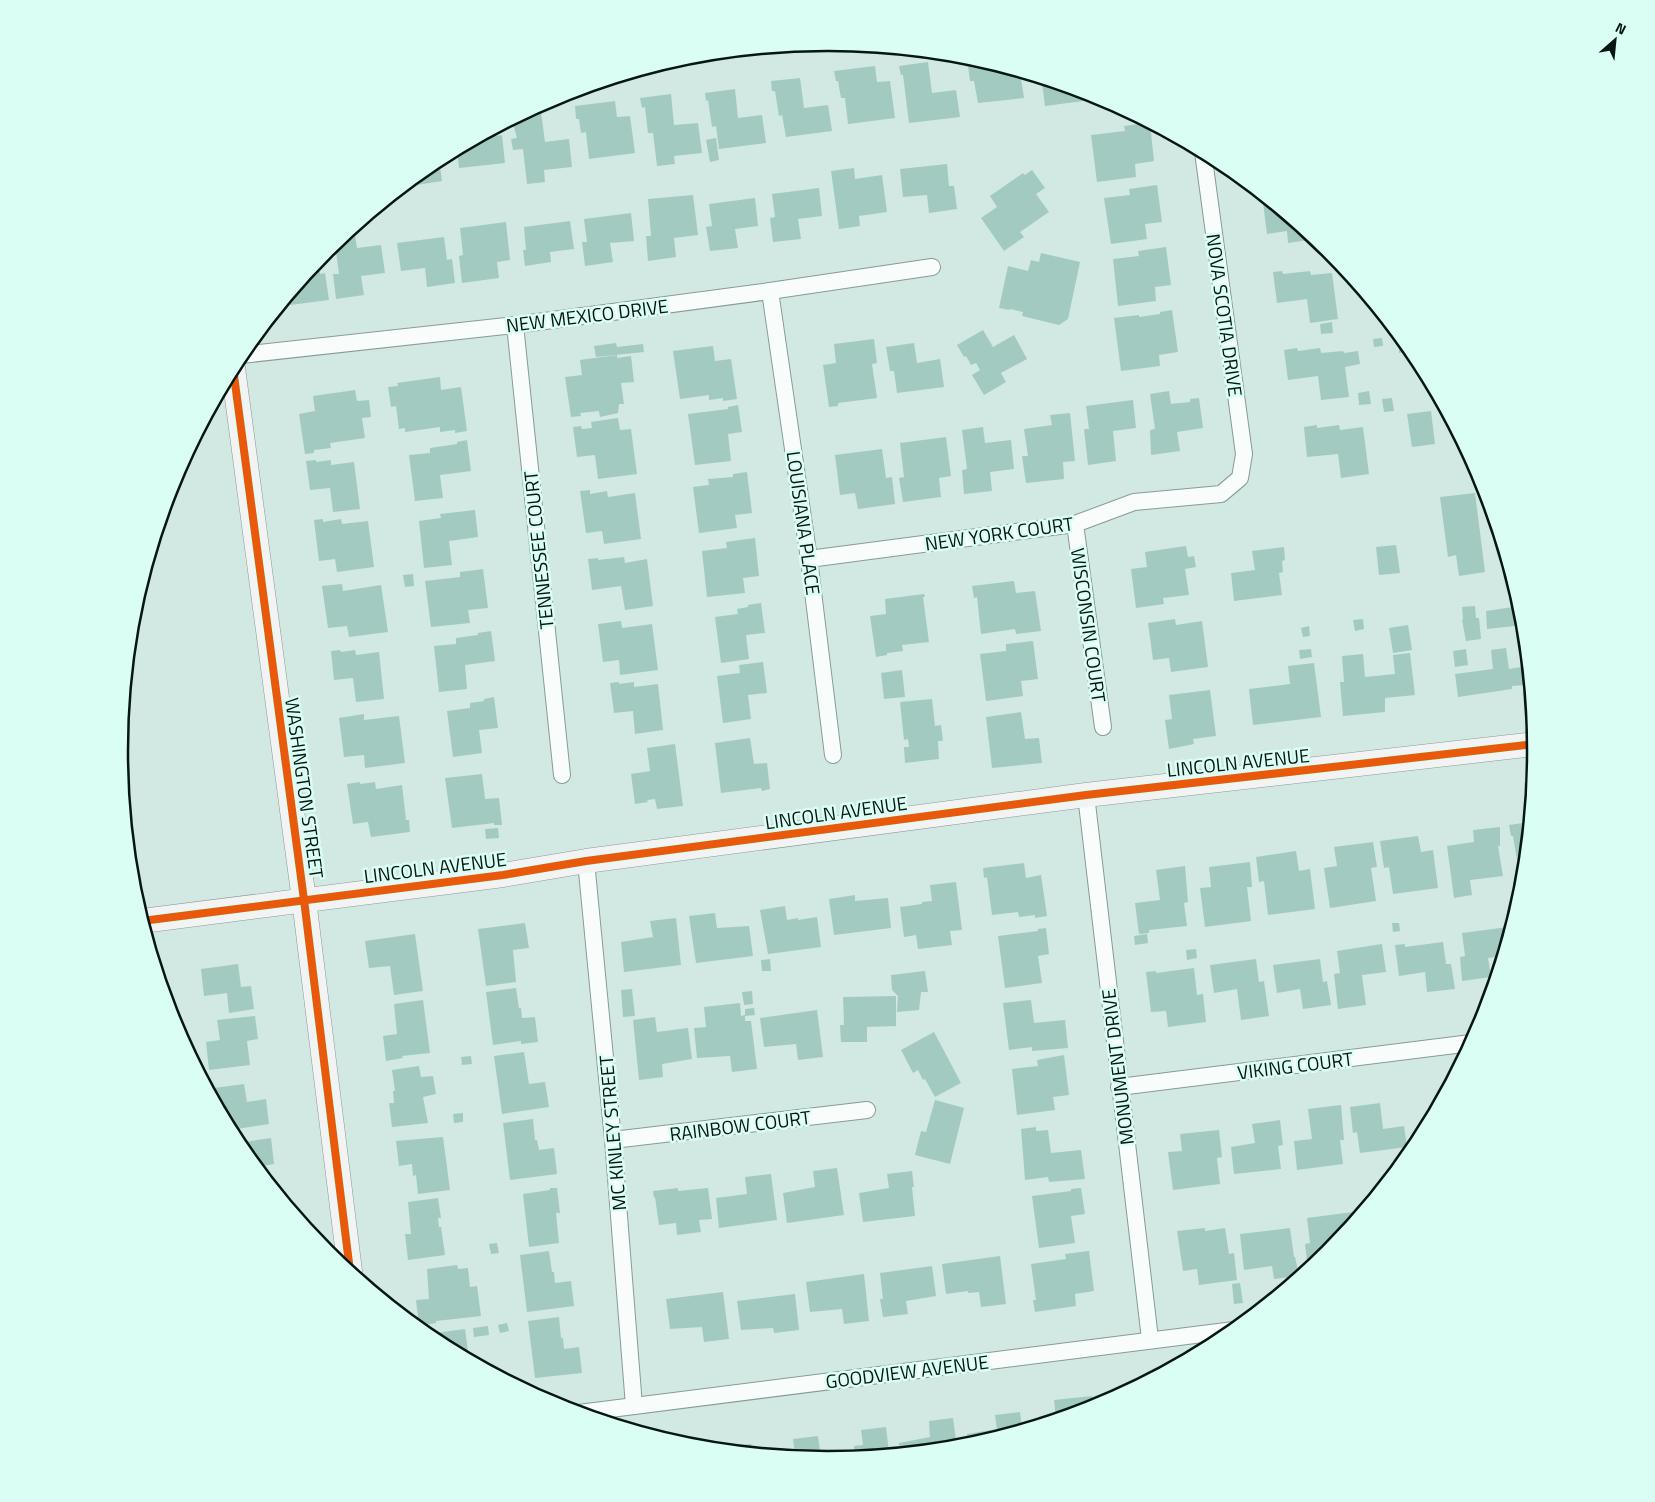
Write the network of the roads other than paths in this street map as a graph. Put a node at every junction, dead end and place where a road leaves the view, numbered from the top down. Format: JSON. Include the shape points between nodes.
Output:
{"nodes":[{"id":1,"x":1204,"y":162,"type":"edge"},
{"id":2,"x":932,"y":267,"type":"dead end"},
{"id":3,"x":770,"y":291,"type":"junction"},
{"id":4,"x":515,"y":325,"type":"junction"},
{"id":5,"x":252,"y":353,"type":"edge"},
{"id":6,"x":235,"y":380,"type":"edge"},
{"id":7,"x":1240,"y":478,"type":"joint"},
{"id":8,"x":1075,"y":524,"type":"junction"},
{"id":9,"x":810,"y":558,"type":"junction"},
{"id":10,"x":1103,"y":726,"type":"dead end"},
{"id":11,"x":1527,"y":745,"type":"edge"},
{"id":12,"x":833,"y":755,"type":"dead end"},
{"id":13,"x":562,"y":775,"type":"dead end"},
{"id":14,"x":1086,"y":795,"type":"junction"},
{"id":15,"x":586,"y":861,"type":"junction"},
{"id":16,"x":304,"y":900,"type":"junction"},
{"id":17,"x":149,"y":920,"type":"edge"},
{"id":18,"x":1462,"y":1044,"type":"edge"},
{"id":19,"x":1119,"y":1086,"type":"junction"},
{"id":20,"x":867,"y":1110,"type":"dead end"},
{"id":21,"x":613,"y":1140,"type":"junction"},
{"id":22,"x":349,"y":1261,"type":"edge"},
{"id":23,"x":1218,"y":1332,"type":"edge"},
{"id":24,"x":1150,"y":1339,"type":"junction"},
{"id":25,"x":634,"y":1406,"type":"junction"},
{"id":26,"x":594,"y":1410,"type":"edge"}],
"edges":[{"from":1,"to":7,"type":"street","name":"NOVA SCOTIA DRIVE","via":[[1244,454]]},
{"from":2,"to":3,"type":"street","name":"NEW MEXICO DRIVE"},
{"from":3,"to":4,"type":"street","name":"NEW MEXICO DRIVE"},
{"from":3,"to":9,"type":"street","name":"LOUISIANA PLACE"},
{"from":4,"to":5,"type":"street","name":"NEW MEXICO DRIVE"},
{"from":4,"to":13,"type":"street","name":"TENNESSEE COURT"},
{"from":6,"to":16,"type":"street","name":"WASHINGTON STREET"},
{"from":7,"to":8,"type":"street","name":"NEW YORK COURT","via":[[1221,494],[1134,502]]},
{"from":8,"to":9,"type":"street","name":"NEW YORK COURT"},
{"from":8,"to":10,"type":"street","name":"WISCONSIN COURT"},
{"from":9,"to":12,"type":"street","name":"LOUISIANA PLACE"},
{"from":11,"to":14,"type":"street","name":"LINCOLN AVENUE"},
{"from":14,"to":15,"type":"street","name":"LINCOLN AVENUE"},
{"from":14,"to":19,"type":"street","name":"MONUMENT DRIVE"},
{"from":15,"to":16,"type":"street","name":"LINCOLN AVENUE"},
{"from":15,"to":21,"type":"street","name":"MC KINLEY STREET"},
{"from":16,"to":17,"type":"street","name":"LINCOLN AVENUE"},
{"from":16,"to":22,"type":"street","name":"WASHINGTON STREET"},
{"from":18,"to":19,"type":"street","name":"VIKING COURT"},
{"from":19,"to":24,"type":"street","name":"MONUMENT DRIVE"},
{"from":20,"to":21,"type":"street","name":"RAINBOW COURT"},
{"from":21,"to":25,"type":"street","name":"MC KINLEY STREET"},
{"from":23,"to":24,"type":"street","name":"GOODVIEW AVENUE"},
{"from":24,"to":25,"type":"street","name":"GOODVIEW AVENUE"},
{"from":25,"to":26,"type":"street","name":"GOODVIEW AVENUE"}]}
